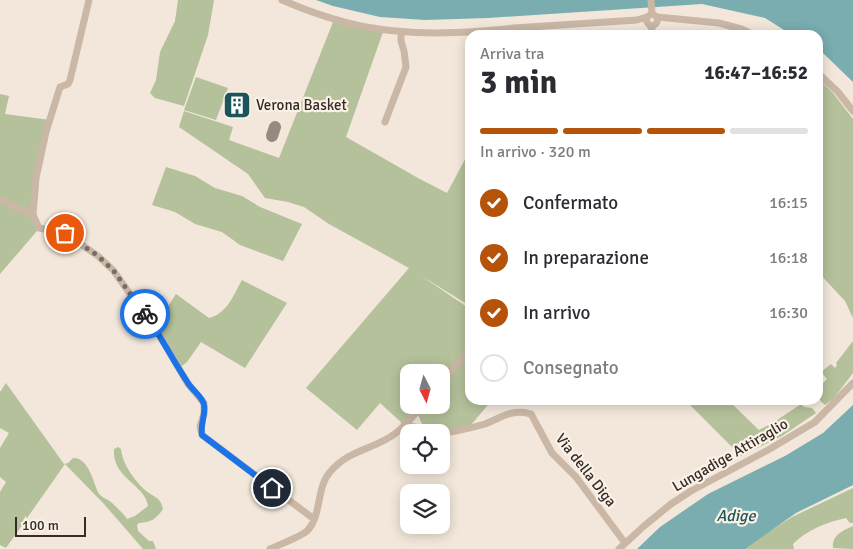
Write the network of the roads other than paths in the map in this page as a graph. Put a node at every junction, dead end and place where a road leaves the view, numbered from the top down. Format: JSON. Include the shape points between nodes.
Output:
{"nodes":[{"id":1,"x":89,"y":0,"type":"edge"},
{"id":2,"x":282,"y":0,"type":"edge"},
{"id":3,"x":651,"y":0,"type":"edge"},
{"id":4,"x":653,"y":22,"type":"edge"},
{"id":5,"x":496,"y":30,"type":"edge"},
{"id":6,"x":743,"y":30,"type":"edge"},
{"id":7,"x":400,"y":32,"type":"junction"},
{"id":8,"x":465,"y":32,"type":"edge"},
{"id":9,"x":823,"y":78,"type":"edge"},
{"id":10,"x":853,"y":111,"type":"edge"},
{"id":11,"x":385,"y":122,"type":"dead end"},
{"id":12,"x":0,"y":200,"type":"edge"},
{"id":13,"x":33,"y":215,"type":"junction"},
{"id":14,"x":465,"y":355,"type":"edge"},
{"id":15,"x":450,"y":372,"type":"edge"},
{"id":16,"x":853,"y":383,"type":"edge"},
{"id":17,"x":414,"y":414,"type":"edge"},
{"id":18,"x":406,"y":424,"type":"edge"},
{"id":19,"x":400,"y":429,"type":"edge"},
{"id":20,"x":450,"y":431,"type":"edge"},
{"id":21,"x":314,"y":519,"type":"junction"},
{"id":22,"x":625,"y":543,"type":"junction"},
{"id":23,"x":270,"y":549,"type":"edge"},
{"id":24,"x":619,"y":549,"type":"edge"}],
"edges":[{"from":1,"to":13,"type":"street","via":[[70,80],[60,87],[46,132],[36,178]]},
{"from":2,"to":7,"type":"street","via":[[342,22]]},
{"from":3,"to":4,"type":"street"},
{"from":4,"to":5,"type":"street","via":[[637,20]]},
{"from":4,"to":6,"type":"street","via":[[693,19]]},
{"from":7,"to":8,"type":"street"},
{"from":7,"to":11,"type":"street","via":[[406,67]]},
{"from":9,"to":10,"type":"street"},
{"from":12,"to":13,"type":"street"},
{"from":13,"to":21,"type":"street","via":[[39,228],[65,233],[113,270],[204,403],[200,426],[202,435]]},
{"from":14,"to":15,"type":"street"},
{"from":16,"to":22,"type":"street","name":"Lungadige Attiraglio","via":[[815,422],[691,491]]},
{"from":17,"to":18,"type":"street"},
{"from":19,"to":21,"type":"street","via":[[341,461],[328,474]]},
{"from":20,"to":22,"type":"street","name":"Via della Diga","via":[[515,412],[531,414],[552,453],[576,478]]},
{"from":21,"to":23,"type":"street","via":[[300,536]]},
{"from":22,"to":24,"type":"street","name":"Lungadige Attiraglio"}]}
